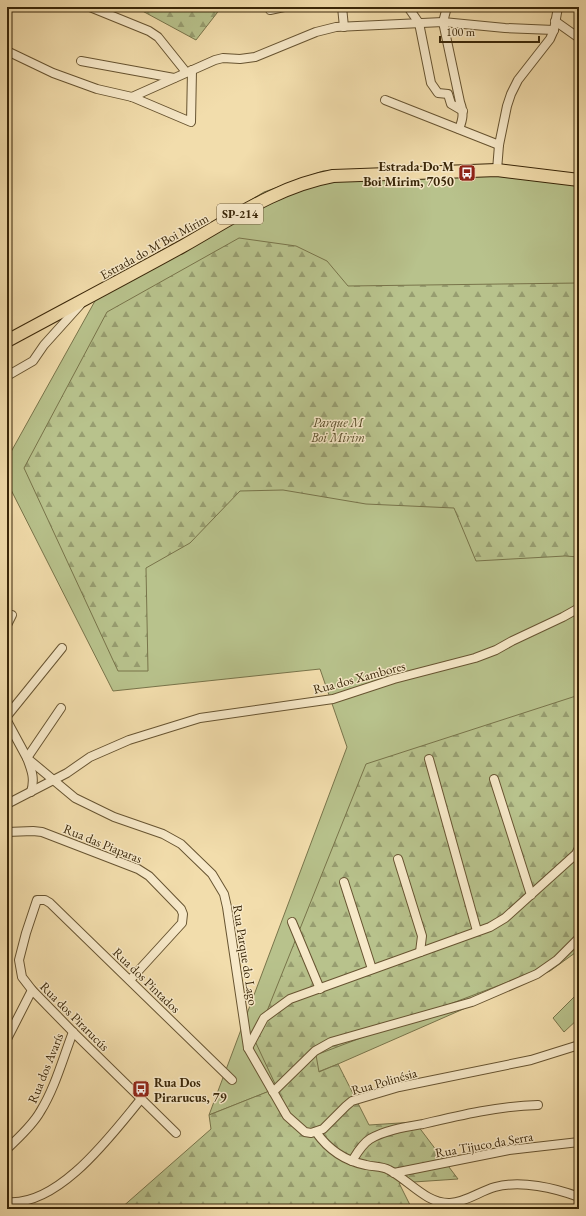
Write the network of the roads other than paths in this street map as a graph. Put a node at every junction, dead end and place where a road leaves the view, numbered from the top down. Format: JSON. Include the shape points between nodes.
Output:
{"nodes":[{"id":1,"x":90,"y":7,"type":"edge"},
{"id":2,"x":284,"y":7,"type":"edge"},
{"id":3,"x":342,"y":7,"type":"edge"},
{"id":4,"x":408,"y":7,"type":"edge"},
{"id":5,"x":447,"y":7,"type":"edge"},
{"id":6,"x":558,"y":7,"type":"edge"},
{"id":7,"x":270,"y":10,"type":"dead end"},
{"id":8,"x":555,"y":21,"type":"junction"},
{"id":9,"x":443,"y":22,"type":"junction"},
{"id":10,"x":419,"y":23,"type":"junction"},
{"id":11,"x":344,"y":27,"type":"junction"},
{"id":12,"x":554,"y":30,"type":"junction"},
{"id":13,"x":579,"y":38,"type":"edge"},
{"id":14,"x":7,"y":51,"type":"edge"},
{"id":15,"x":81,"y":61,"type":"dead end"},
{"id":16,"x":189,"y":71,"type":"junction"},
{"id":17,"x":174,"y":78,"type":"junction"},
{"id":18,"x":132,"y":97,"type":"junction"},
{"id":19,"x":385,"y":100,"type":"dead end"},
{"id":20,"x":463,"y":111,"type":"junction"},
{"id":21,"x":459,"y":129,"type":"junction"},
{"id":22,"x":499,"y":145,"type":"junction"},
{"id":23,"x":497,"y":170,"type":"junction"},
{"id":24,"x":579,"y":180,"type":"edge"},
{"id":25,"x":84,"y":300,"type":"junction"},
{"id":26,"x":7,"y":341,"type":"edge"},
{"id":27,"x":7,"y":376,"type":"edge"},
{"id":28,"x":579,"y":608,"type":"edge"},
{"id":29,"x":12,"y":615,"type":"dead end"},
{"id":30,"x":7,"y":625,"type":"edge"},
{"id":31,"x":62,"y":648,"type":"dead end"},
{"id":32,"x":61,"y":708,"type":"dead end"},
{"id":33,"x":7,"y":716,"type":"edge"},
{"id":34,"x":7,"y":721,"type":"edge"},
{"id":35,"x":27,"y":758,"type":"junction"},
{"id":36,"x":429,"y":759,"type":"dead end"},
{"id":37,"x":494,"y":779,"type":"dead end"},
{"id":38,"x":53,"y":781,"type":"junction"},
{"id":39,"x":31,"y":792,"type":"junction"},
{"id":40,"x":7,"y":804,"type":"edge"},
{"id":41,"x":7,"y":832,"type":"edge"},
{"id":42,"x":579,"y":848,"type":"edge"},
{"id":43,"x":398,"y":859,"type":"dead end"},
{"id":44,"x":344,"y":882,"type":"dead end"},
{"id":45,"x":531,"y":895,"type":"junction"},
{"id":46,"x":45,"y":900,"type":"joint"},
{"id":47,"x":292,"y":922,"type":"dead end"},
{"id":48,"x":478,"y":931,"type":"junction"},
{"id":49,"x":579,"y":938,"type":"edge"},
{"id":50,"x":420,"y":952,"type":"junction"},
{"id":51,"x":372,"y":969,"type":"junction"},
{"id":52,"x":130,"y":980,"type":"junction"},
{"id":53,"x":320,"y":989,"type":"junction"},
{"id":54,"x":32,"y":990,"type":"junction"},
{"id":55,"x":73,"y":1032,"type":"junction"},
{"id":56,"x":7,"y":1039,"type":"edge"},
{"id":57,"x":579,"y":1045,"type":"edge"},
{"id":58,"x":248,"y":1048,"type":"junction"},
{"id":59,"x":232,"y":1080,"type":"dead end"},
{"id":60,"x":273,"y":1092,"type":"junction"},
{"id":61,"x":141,"y":1099,"type":"junction"},
{"id":62,"x":538,"y":1105,"type":"dead end"},
{"id":63,"x":316,"y":1132,"type":"junction"},
{"id":64,"x":176,"y":1133,"type":"dead end"},
{"id":65,"x":579,"y":1142,"type":"edge"},
{"id":66,"x":7,"y":1149,"type":"edge"},
{"id":67,"x":352,"y":1161,"type":"junction"},
{"id":68,"x":394,"y":1173,"type":"junction"},
{"id":69,"x":579,"y":1196,"type":"edge"},
{"id":70,"x":7,"y":1202,"type":"edge"}],
"edges":[{"from":1,"to":16,"type":"street","via":[[149,31],[158,37]]},
{"from":2,"to":7,"type":"street"},
{"from":3,"to":11,"type":"street"},
{"from":4,"to":10,"type":"street"},
{"from":5,"to":9,"type":"street"},
{"from":6,"to":8,"type":"street"},
{"from":8,"to":12,"type":"street"},
{"from":8,"to":13,"type":"street"},
{"from":9,"to":10,"type":"street"},
{"from":9,"to":12,"type":"street"},
{"from":9,"to":20,"type":"street"},
{"from":10,"to":11,"type":"street"},
{"from":10,"to":20,"type":"street","via":[[431,83],[438,93],[448,94],[451,104]]},
{"from":11,"to":16,"type":"street","via":[[325,29],[255,56],[240,59],[223,58]]},
{"from":12,"to":22,"type":"street","via":[[545,48],[525,71],[511,94],[506,106]]},
{"from":14,"to":18,"type":"street","via":[[86,86]]},
{"from":15,"to":17,"type":"street"},
{"from":16,"to":17,"type":"street"},
{"from":16,"to":18,"type":"street","via":[[191,122]]},
{"from":17,"to":18,"type":"street"},
{"from":19,"to":21,"type":"street"},
{"from":20,"to":21,"type":"street"},
{"from":21,"to":22,"type":"street"},
{"from":22,"to":23,"type":"street"},
{"from":23,"to":24,"type":"main road","name":"Estrada do M'Boi Mirim","number":"SP-214"},
{"from":23,"to":25,"type":"main road","name":"Estrada do M'Boi Mirim","number":"SP-214","via":[[333,176],[312,181],[266,198]]},
{"from":25,"to":26,"type":"main road","name":"Estrada do M'Boi Mirim","number":"SP-214"},
{"from":25,"to":27,"type":"street","via":[[32,361]]},
{"from":28,"to":38,"type":"street","name":"Rua dos Xambores","via":[[476,658],[333,699],[200,718],[129,740],[90,757]]},
{"from":29,"to":30,"type":"street"},
{"from":31,"to":33,"type":"street"},
{"from":32,"to":35,"type":"street"},
{"from":34,"to":35,"type":"street","name":"Rua Parque do Lago"},
{"from":35,"to":38,"type":"street","name":"Rua Parque do Lago"},
{"from":35,"to":39,"type":"street","name":"Rua Parque do Lago","via":[[33,773]]},
{"from":36,"to":48,"type":"street"},
{"from":37,"to":45,"type":"street"},
{"from":38,"to":39,"type":"street","name":"Rua dos Xambores"},
{"from":38,"to":58,"type":"street","name":"Rua Parque do Lago","via":[[75,798],[102,812],[170,837],[181,844],[212,874],[224,894],[228,907]]},
{"from":39,"to":40,"type":"street","name":"Rua dos Xambores"},
{"from":41,"to":52,"type":"street","name":"Rua das Piaparas","via":[[42,832],[138,869],[149,876],[181,910],[182,923]]},
{"from":42,"to":45,"type":"street","via":[[576,854]]},
{"from":43,"to":50,"type":"street","via":[[422,936]]},
{"from":44,"to":51,"type":"street"},
{"from":45,"to":48,"type":"street","via":[[505,918]]},
{"from":46,"to":52,"type":"street","name":"Rua dos Pintados"},
{"from":46,"to":54,"type":"street","name":"Rua dos Pirarucús","via":[[37,900],[19,960],[22,977]]},
{"from":47,"to":53,"type":"street"},
{"from":48,"to":50,"type":"street"},
{"from":49,"to":60,"type":"street","via":[[557,960],[537,974],[472,1002],[331,1042],[315,1051]]},
{"from":50,"to":51,"type":"street"},
{"from":51,"to":53,"type":"street"},
{"from":52,"to":59,"type":"street","name":"Rua dos Pintados"},
{"from":53,"to":58,"type":"street","via":[[290,999],[264,1018]]},
{"from":54,"to":55,"type":"street","name":"Rua dos Pirarucús"},
{"from":54,"to":56,"type":"street"},
{"from":55,"to":61,"type":"street","name":"Rua dos Pirarucús"},
{"from":55,"to":66,"type":"street","name":"Rua dos Avarís","via":[[40,1112]]},
{"from":57,"to":63,"type":"street","name":"Rua Polinésia","via":[[531,1060],[399,1087],[362,1098],[346,1106],[323,1129]]},
{"from":58,"to":60,"type":"street"},
{"from":60,"to":63,"type":"street","via":[[288,1116],[301,1129]]},
{"from":61,"to":64,"type":"street","name":"Rua dos Pirarucús"},
{"from":61,"to":70,"type":"street","via":[[102,1147],[66,1180],[34,1198]]},
{"from":62,"to":67,"type":"street","via":[[482,1111],[392,1130],[368,1140]]},
{"from":63,"to":67,"type":"street","via":[[337,1154]]},
{"from":65,"to":68,"type":"street","name":"Rua Tijuco da Serra","via":[[509,1150]]},
{"from":67,"to":68,"type":"street","via":[[378,1166]]},
{"from":68,"to":69,"type":"street","via":[[438,1202],[463,1201],[495,1187],[509,1184],[559,1190]]}]}
